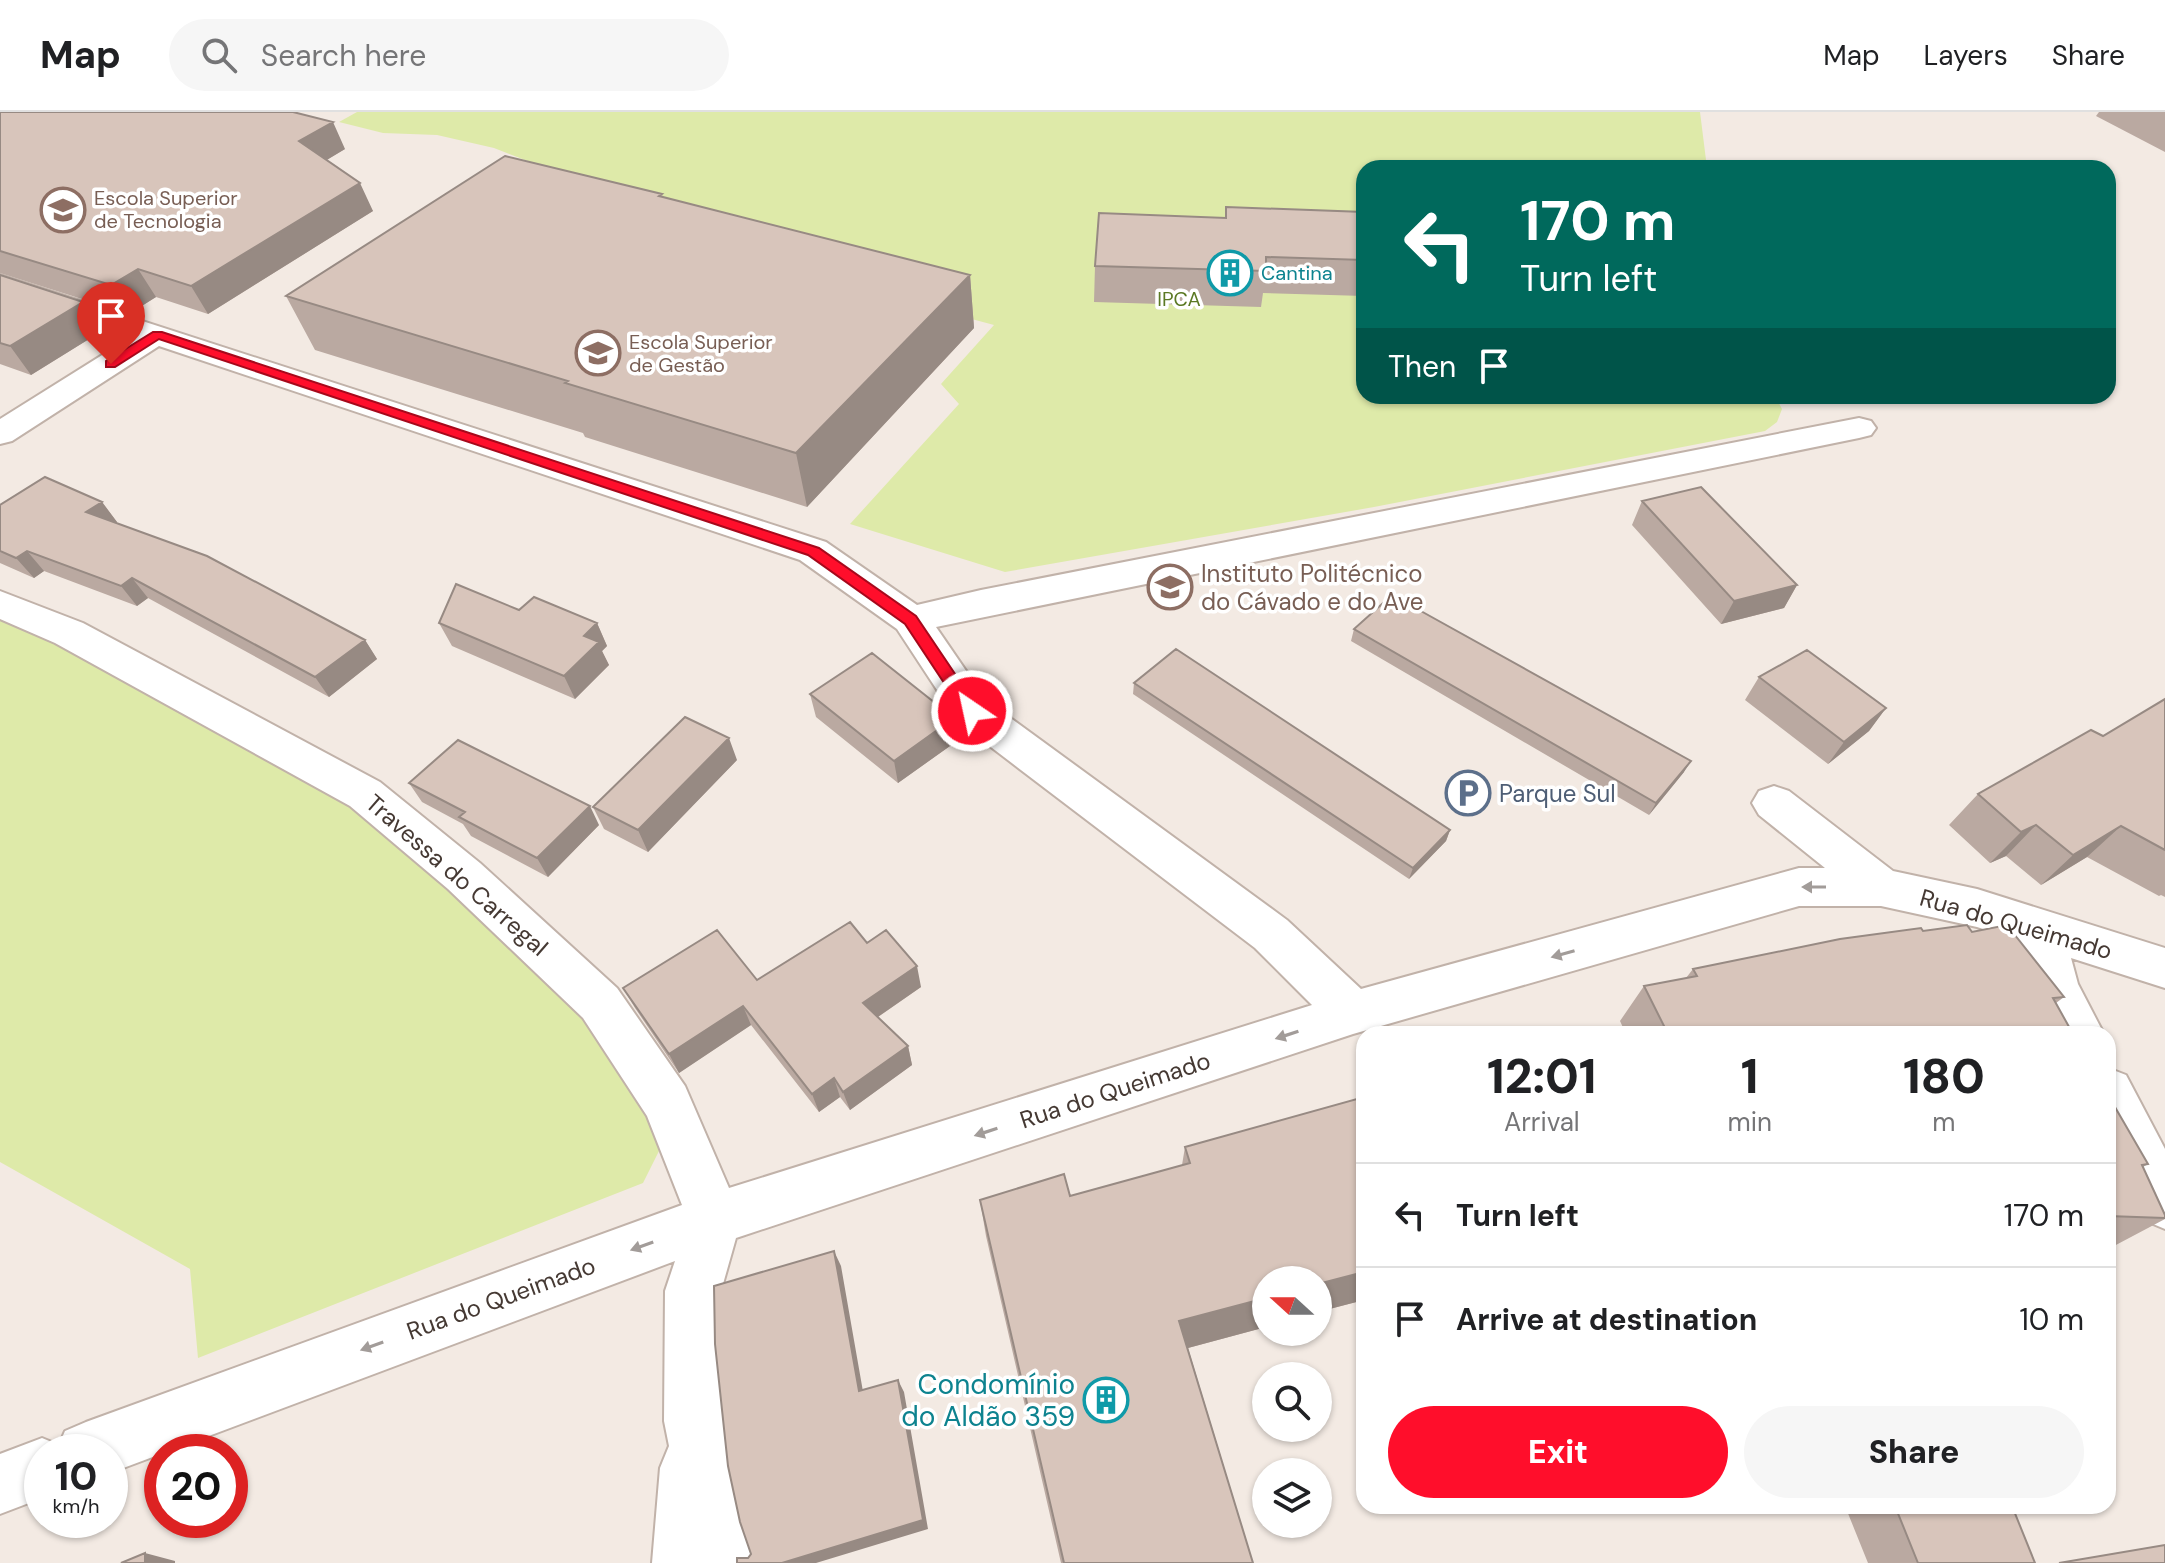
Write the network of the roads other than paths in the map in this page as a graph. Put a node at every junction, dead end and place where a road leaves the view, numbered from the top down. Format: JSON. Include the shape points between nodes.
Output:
{"nodes":[{"id":1,"x":0,"y":284,"type":"edge"},
{"id":2,"x":157,"y":334,"type":"junction"},
{"id":3,"x":1838,"y":407,"type":"dead end"},
{"id":4,"x":8,"y":427,"type":"edge"},
{"id":5,"x":0,"y":604,"type":"edge"},
{"id":6,"x":911,"y":620,"type":"junction"},
{"id":7,"x":1774,"y":803,"type":"dead end"},
{"id":8,"x":1881,"y":887,"type":"junction"},
{"id":9,"x":2040,"y":929,"type":"junction"},
{"id":10,"x":2165,"y":968,"type":"edge"},
{"id":11,"x":1353,"y":1013,"type":"junction"},
{"id":12,"x":2075,"y":1026,"type":"edge"},
{"id":13,"x":2116,"y":1107,"type":"edge"},
{"id":14,"x":2165,"y":1203,"type":"edge"},
{"id":15,"x":715,"y":1219,"type":"junction"},
{"id":16,"x":128,"y":1436,"type":"edge"},
{"id":17,"x":24,"y":1475,"type":"edge"},
{"id":18,"x":0,"y":1484,"type":"edge"},
{"id":19,"x":709,"y":1552,"type":"edge"}],
"edges":[{"from":1,"to":2,"type":"street"},
{"from":2,"to":4,"type":"street"},
{"from":2,"to":6,"type":"street","via":[[813,551]]},
{"from":3,"to":6,"type":"street","via":[[1859,428]]},
{"from":5,"to":15,"type":"street","name":"Travessa do Carregal","via":[[69,633],[365,794],[464,876],[600,1003],[667,1103]]},
{"from":6,"to":11,"type":"street","via":[[980,703],[1271,934]]},
{"from":7,"to":8,"type":"street"},
{"from":8,"to":9,"type":"street","name":"Rua do Queimado","via":[[1977,908]]},
{"from":8,"to":11,"type":"street","name":"Rua do Queimado","one_way":true,"via":[[1799,887]]},
{"from":9,"to":10,"type":"street","name":"Rua do Queimado"},
{"from":9,"to":12,"type":"street","via":[[2055,987]]},
{"from":11,"to":15,"type":"street","name":"Rua do Queimado","one_way":true},
{"from":13,"to":14,"type":"street"},
{"from":15,"to":16,"type":"street","name":"Rua do Queimado","one_way":true},
{"from":15,"to":19,"type":"street","via":[[693,1291],[694,1421]]},
{"from":17,"to":18,"type":"street"}]}
